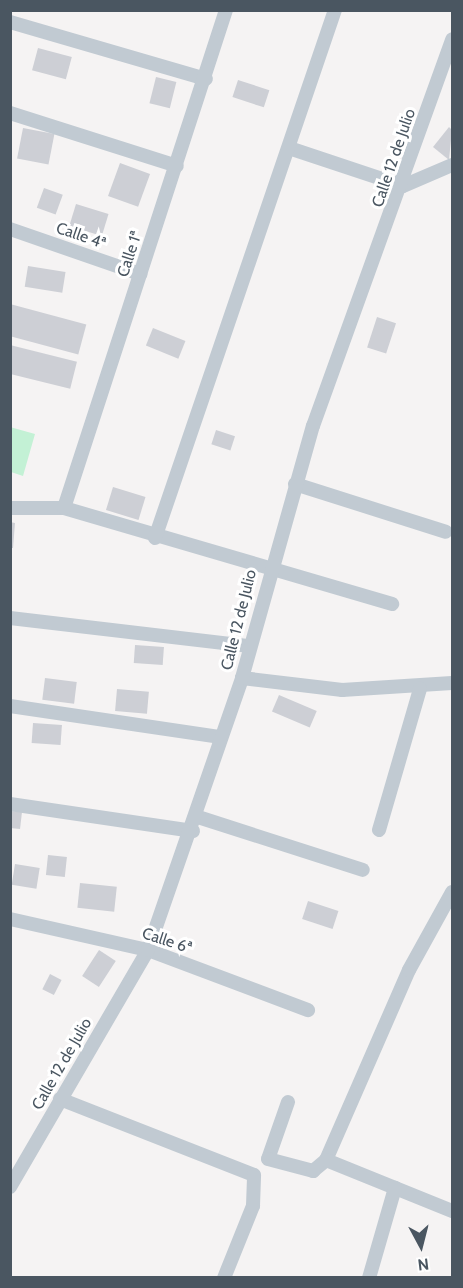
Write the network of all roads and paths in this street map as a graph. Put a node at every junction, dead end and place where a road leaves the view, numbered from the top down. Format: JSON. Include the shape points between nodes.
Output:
{"nodes":[{"id":1,"x":226,"y":10,"type":"edge"},
{"id":2,"x":334,"y":10,"type":"edge"},
{"id":3,"x":10,"y":22,"type":"edge"},
{"id":4,"x":453,"y":39,"type":"edge"},
{"id":5,"x":206,"y":79,"type":"junction"},
{"id":6,"x":10,"y":113,"type":"edge"},
{"id":7,"x":289,"y":148,"type":"junction"},
{"id":8,"x":453,"y":165,"type":"edge"},
{"id":9,"x":177,"y":166,"type":"junction"},
{"id":10,"x":403,"y":186,"type":"junction"},
{"id":11,"x":10,"y":229,"type":"edge"},
{"id":12,"x":141,"y":274,"type":"junction"},
{"id":13,"x":295,"y":484,"type":"junction"},
{"id":14,"x":10,"y":508,"type":"edge"},
{"id":15,"x":64,"y":508,"type":"junction"},
{"id":16,"x":446,"y":532,"type":"dead end"},
{"id":17,"x":156,"y":538,"type":"junction"},
{"id":18,"x":268,"y":572,"type":"junction"},
{"id":19,"x":392,"y":604,"type":"dead end"},
{"id":20,"x":10,"y":618,"type":"edge"},
{"id":21,"x":247,"y":646,"type":"junction"},
{"id":22,"x":242,"y":678,"type":"junction"},
{"id":23,"x":453,"y":683,"type":"edge"},
{"id":24,"x":420,"y":689,"type":"junction"},
{"id":25,"x":10,"y":706,"type":"edge"},
{"id":26,"x":221,"y":737,"type":"junction"},
{"id":27,"x":10,"y":804,"type":"edge"},
{"id":28,"x":198,"y":817,"type":"junction"},
{"id":29,"x":379,"y":830,"type":"dead end"},
{"id":30,"x":193,"y":831,"type":"junction"},
{"id":31,"x":363,"y":870,"type":"dead end"},
{"id":32,"x":453,"y":892,"type":"edge"},
{"id":33,"x":10,"y":919,"type":"edge"},
{"id":34,"x":148,"y":950,"type":"junction"},
{"id":35,"x":308,"y":1010,"type":"dead end"},
{"id":36,"x":60,"y":1099,"type":"junction"},
{"id":37,"x":288,"y":1102,"type":"dead end"},
{"id":38,"x":268,"y":1159,"type":"junction"},
{"id":39,"x":326,"y":1160,"type":"junction"},
{"id":40,"x":254,"y":1175,"type":"junction"},
{"id":41,"x":10,"y":1187,"type":"edge"},
{"id":42,"x":395,"y":1188,"type":"junction"},
{"id":43,"x":453,"y":1211,"type":"edge"},
{"id":44,"x":224,"y":1278,"type":"edge"},
{"id":45,"x":369,"y":1278,"type":"edge"}],
"edges":[{"from":1,"to":5,"type":"street","name":"Calle 1ª"},
{"from":2,"to":7,"type":"street"},
{"from":3,"to":5,"type":"street"},
{"from":4,"to":10,"type":"street","name":"Calle 12 de Julio"},
{"from":5,"to":9,"type":"street","name":"Calle 1ª"},
{"from":6,"to":9,"type":"street"},
{"from":7,"to":10,"type":"street"},
{"from":7,"to":17,"type":"street"},
{"from":8,"to":10,"type":"street"},
{"from":9,"to":12,"type":"street","name":"Calle 1ª"},
{"from":10,"to":13,"type":"street","name":"Calle 12 de Julio"},
{"from":11,"to":12,"type":"street","name":"Calle 4ª"},
{"from":12,"to":15,"type":"street","name":"Calle 1ª"},
{"from":13,"to":16,"type":"street"},
{"from":13,"to":18,"type":"street","name":"Calle 12 de Julio"},
{"from":14,"to":15,"type":"street"},
{"from":15,"to":17,"type":"street"},
{"from":17,"to":18,"type":"street"},
{"from":18,"to":19,"type":"street"},
{"from":18,"to":21,"type":"street","name":"Calle 12 de Julio"},
{"from":20,"to":21,"type":"street"},
{"from":21,"to":22,"type":"street","name":"Calle 12 de Julio"},
{"from":22,"to":24,"type":"street","via":[[342,690]]},
{"from":22,"to":26,"type":"street","name":"Calle 12 de Julio"},
{"from":23,"to":24,"type":"street"},
{"from":24,"to":29,"type":"street"},
{"from":25,"to":26,"type":"street"},
{"from":26,"to":28,"type":"street","name":"Calle 12 de Julio"},
{"from":27,"to":30,"type":"street"},
{"from":28,"to":30,"type":"street","name":"Calle 12 de Julio"},
{"from":28,"to":31,"type":"street"},
{"from":30,"to":34,"type":"street","name":"Calle 12 de Julio"},
{"from":32,"to":39,"type":"street","via":[[409,970]]},
{"from":33,"to":34,"type":"street","name":"Calle 6ª"},
{"from":34,"to":35,"type":"street","name":"Calle 6ª"},
{"from":34,"to":36,"type":"street","name":"Calle 12 de Julio"},
{"from":36,"to":40,"type":"street"},
{"from":36,"to":41,"type":"street","name":"Calle 12 de Julio"},
{"from":37,"to":38,"type":"street"},
{"from":38,"to":39,"type":"street","via":[[313,1171]]},
{"from":38,"to":40,"type":"street"},
{"from":39,"to":42,"type":"street"},
{"from":40,"to":44,"type":"street","via":[[253,1206]]},
{"from":42,"to":43,"type":"street"},
{"from":42,"to":45,"type":"street"}]}
